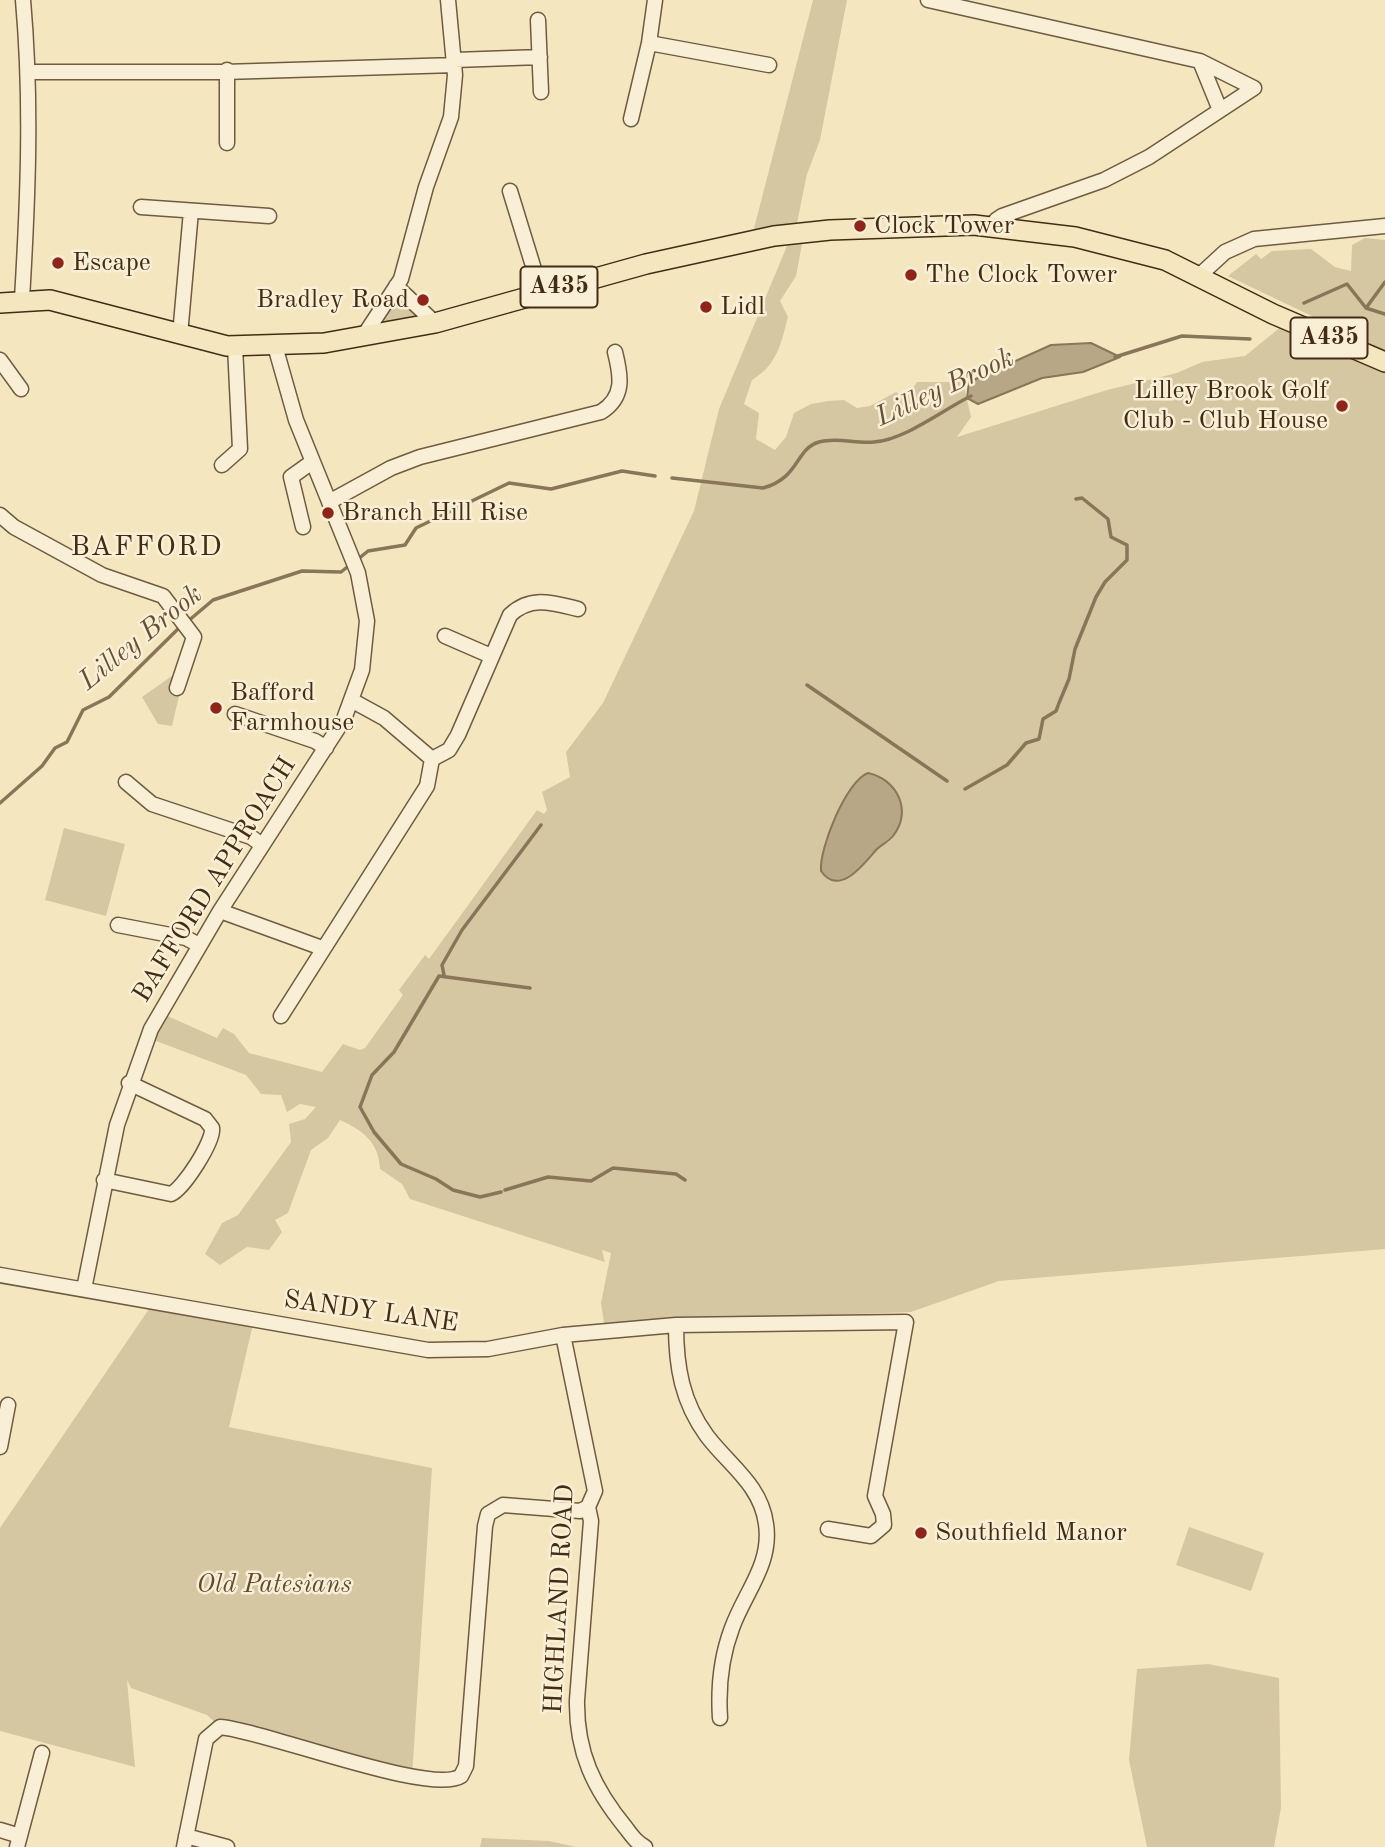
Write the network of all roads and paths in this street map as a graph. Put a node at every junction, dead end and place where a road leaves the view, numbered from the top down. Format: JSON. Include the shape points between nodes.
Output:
{"nodes":[{"id":1,"x":23,"y":0,"type":"edge"},
{"id":2,"x":448,"y":0,"type":"edge"},
{"id":3,"x":655,"y":0,"type":"edge"},
{"id":4,"x":928,"y":0,"type":"edge"},
{"id":5,"x":538,"y":20,"type":"dead end"},
{"id":6,"x":649,"y":43,"type":"junction"},
{"id":7,"x":540,"y":57,"type":"junction"},
{"id":8,"x":1200,"y":61,"type":"junction"},
{"id":9,"x":455,"y":62,"type":"junction"},
{"id":10,"x":769,"y":65,"type":"dead end"},
{"id":11,"x":227,"y":70,"type":"junction"},
{"id":12,"x":30,"y":72,"type":"junction"},
{"id":13,"x":541,"y":92,"type":"dead end"},
{"id":14,"x":1220,"y":110,"type":"junction"},
{"id":15,"x":631,"y":119,"type":"dead end"},
{"id":16,"x":227,"y":143,"type":"dead end"},
{"id":17,"x":510,"y":191,"type":"dead end"},
{"id":18,"x":141,"y":207,"type":"dead end"},
{"id":19,"x":191,"y":211,"type":"junction"},
{"id":20,"x":269,"y":216,"type":"dead end"},
{"id":21,"x":1385,"y":226,"type":"edge"},
{"id":22,"x":995,"y":227,"type":"junction"},
{"id":23,"x":1200,"y":275,"type":"junction"},
{"id":24,"x":396,"y":286,"type":"junction"},
{"id":25,"x":541,"y":292,"type":"junction"},
{"id":26,"x":22,"y":299,"type":"junction"},
{"id":27,"x":0,"y":303,"type":"edge"},
{"id":28,"x":436,"y":323,"type":"junction"},
{"id":29,"x":180,"y":335,"type":"junction"},
{"id":30,"x":363,"y":337,"type":"junction"},
{"id":31,"x":235,"y":346,"type":"junction"},
{"id":32,"x":275,"y":346,"type":"junction"},
{"id":33,"x":615,"y":352,"type":"dead end"},
{"id":34,"x":0,"y":360,"type":"edge"},
{"id":35,"x":1385,"y":362,"type":"edge"},
{"id":36,"x":21,"y":388,"type":"dead end"},
{"id":37,"x":312,"y":462,"type":"junction"},
{"id":38,"x":222,"y":465,"type":"dead end"},
{"id":39,"x":329,"y":502,"type":"junction"},
{"id":40,"x":0,"y":515,"type":"edge"},
{"id":41,"x":303,"y":527,"type":"dead end"},
{"id":42,"x":578,"y":609,"type":"dead end"},
{"id":43,"x":445,"y":636,"type":"dead end"},
{"id":44,"x":491,"y":656,"type":"junction"},
{"id":45,"x":177,"y":688,"type":"dead end"},
{"id":46,"x":353,"y":701,"type":"junction"},
{"id":47,"x":235,"y":714,"type":"dead end"},
{"id":48,"x":326,"y":748,"type":"junction"},
{"id":49,"x":432,"y":760,"type":"junction"},
{"id":50,"x":126,"y":782,"type":"dead end"},
{"id":51,"x":262,"y":845,"type":"junction"},
{"id":52,"x":220,"y":911,"type":"junction"},
{"id":53,"x":118,"y":925,"type":"dead end"},
{"id":54,"x":199,"y":945,"type":"junction"},
{"id":55,"x":322,"y":948,"type":"junction"},
{"id":56,"x":281,"y":1016,"type":"dead end"},
{"id":57,"x":129,"y":1083,"type":"junction"},
{"id":58,"x":104,"y":1180,"type":"junction"},
{"id":59,"x":0,"y":1275,"type":"edge"},
{"id":60,"x":84,"y":1289,"type":"junction"},
{"id":61,"x":676,"y":1325,"type":"junction"},
{"id":62,"x":563,"y":1335,"type":"junction"},
{"id":63,"x":8,"y":1405,"type":"dead end"},
{"id":64,"x":1,"y":1431,"type":"edge"},
{"id":65,"x":0,"y":1447,"type":"edge"},
{"id":66,"x":588,"y":1507,"type":"junction"},
{"id":67,"x":828,"y":1529,"type":"dead end"},
{"id":68,"x":720,"y":1718,"type":"dead end"},
{"id":69,"x":42,"y":1753,"type":"dead end"},
{"id":70,"x":0,"y":1830,"type":"edge"},
{"id":71,"x":19,"y":1841,"type":"edge"},
{"id":72,"x":185,"y":1841,"type":"edge"},
{"id":73,"x":227,"y":1847,"type":"edge"},
{"id":74,"x":645,"y":1847,"type":"edge"}],
"edges":[{"from":1,"to":12,"type":"street"},
{"from":2,"to":9,"type":"street"},
{"from":3,"to":6,"type":"street"},
{"from":4,"to":8,"type":"street"},
{"from":5,"to":7,"type":"street"},
{"from":6,"to":10,"type":"street"},
{"from":6,"to":15,"type":"street"},
{"from":7,"to":9,"type":"street"},
{"from":7,"to":13,"type":"street"},
{"from":8,"to":14,"type":"street"},
{"from":8,"to":14,"type":"street","via":[[1254,88]]},
{"from":9,"to":11,"type":"street"},
{"from":9,"to":24,"type":"street","via":[[451,117]]},
{"from":11,"to":12,"type":"street"},
{"from":11,"to":16,"type":"street"},
{"from":12,"to":26,"type":"street"},
{"from":14,"to":22,"type":"street","via":[[1149,157],[1081,190],[1002,216]]},
{"from":17,"to":25,"type":"street"},
{"from":18,"to":19,"type":"street"},
{"from":19,"to":20,"type":"street"},
{"from":19,"to":29,"type":"street"},
{"from":21,"to":23,"type":"street","via":[[1254,239],[1225,252]]},
{"from":22,"to":23,"type":"main road","number":"A435","via":[[1108,244]]},
{"from":22,"to":25,"type":"main road","number":"A435","via":[[791,233]]},
{"from":23,"to":35,"type":"main road","number":"A435","via":[[1272,314]]},
{"from":24,"to":28,"type":"street"},
{"from":24,"to":30,"type":"street"},
{"from":25,"to":28,"type":"main road","number":"A435"},
{"from":26,"to":27,"type":"main road","number":"A435"},
{"from":26,"to":29,"type":"main road","number":"A435","via":[[73,304]]},
{"from":28,"to":30,"type":"main road","number":"A435"},
{"from":29,"to":31,"type":"main road","number":"A435"},
{"from":30,"to":32,"type":"main road","number":"A435"},
{"from":31,"to":32,"type":"main road","number":"A435"},
{"from":31,"to":38,"type":"street","via":[[240,449]]},
{"from":32,"to":37,"type":"street","name":"BAFFORD APPROACH"},
{"from":33,"to":39,"type":"street","via":[[620,388],[615,400],[601,412],[419,457]]},
{"from":34,"to":36,"type":"street"},
{"from":37,"to":39,"type":"street","name":"BAFFORD APPROACH"},
{"from":37,"to":41,"type":"street","via":[[291,477]]},
{"from":39,"to":46,"type":"street","name":"BAFFORD APPROACH","via":[[358,573],[365,605],[366,638]]},
{"from":40,"to":45,"type":"street","via":[[102,575],[163,596],[194,637]]},
{"from":42,"to":44,"type":"street","via":[[535,601],[520,607],[510,615]]},
{"from":43,"to":44,"type":"street"},
{"from":44,"to":49,"type":"street","via":[[458,735],[449,750]]},
{"from":46,"to":48,"type":"street","name":"BAFFORD APPROACH"},
{"from":46,"to":49,"type":"street","via":[[384,718]]},
{"from":47,"to":48,"type":"street"},
{"from":48,"to":51,"type":"street","name":"BAFFORD APPROACH"},
{"from":49,"to":55,"type":"street","via":[[427,786]]},
{"from":50,"to":51,"type":"street","via":[[152,804],[251,837]]},
{"from":51,"to":52,"type":"street","name":"BAFFORD APPROACH"},
{"from":52,"to":54,"type":"street","name":"BAFFORD APPROACH"},
{"from":52,"to":55,"type":"street"},
{"from":53,"to":54,"type":"street","via":[[186,938]]},
{"from":54,"to":57,"type":"street","name":"BAFFORD APPROACH","via":[[154,1023]]},
{"from":55,"to":56,"type":"street"},
{"from":57,"to":58,"type":"street","name":"BAFFORD APPROACH"},
{"from":57,"to":58,"type":"street","via":[[205,1119],[212,1138],[172,1194]]},
{"from":58,"to":60,"type":"street","name":"BAFFORD APPROACH"},
{"from":59,"to":60,"type":"street","name":"SANDY LANE"},
{"from":60,"to":62,"type":"street","name":"SANDY LANE","via":[[428,1350],[488,1349]]},
{"from":61,"to":62,"type":"street","name":"SANDY LANE"},
{"from":61,"to":67,"type":"street","name":"SANDY LANE","via":[[906,1322],[875,1496],[884,1525],[871,1536]]},
{"from":61,"to":68,"type":"street","via":[[678,1369],[692,1412],[753,1488],[767,1527],[763,1564],[726,1645]]},
{"from":62,"to":66,"type":"street","name":"HIGHLAND ROAD","via":[[595,1491]]},
{"from":63,"to":64,"type":"street"},
{"from":64,"to":65,"type":"street"},
{"from":66,"to":72,"type":"street","via":[[580,1511],[503,1505],[488,1514],[466,1766],[457,1779],[412,1777],[224,1727],[206,1738]]},
{"from":66,"to":74,"type":"street","name":"HIGHLAND ROAD","via":[[591,1521],[578,1730],[596,1787],[636,1842]]},
{"from":69,"to":71,"type":"street"},
{"from":70,"to":71,"type":"street"},
{"from":72,"to":73,"type":"street"}]}
